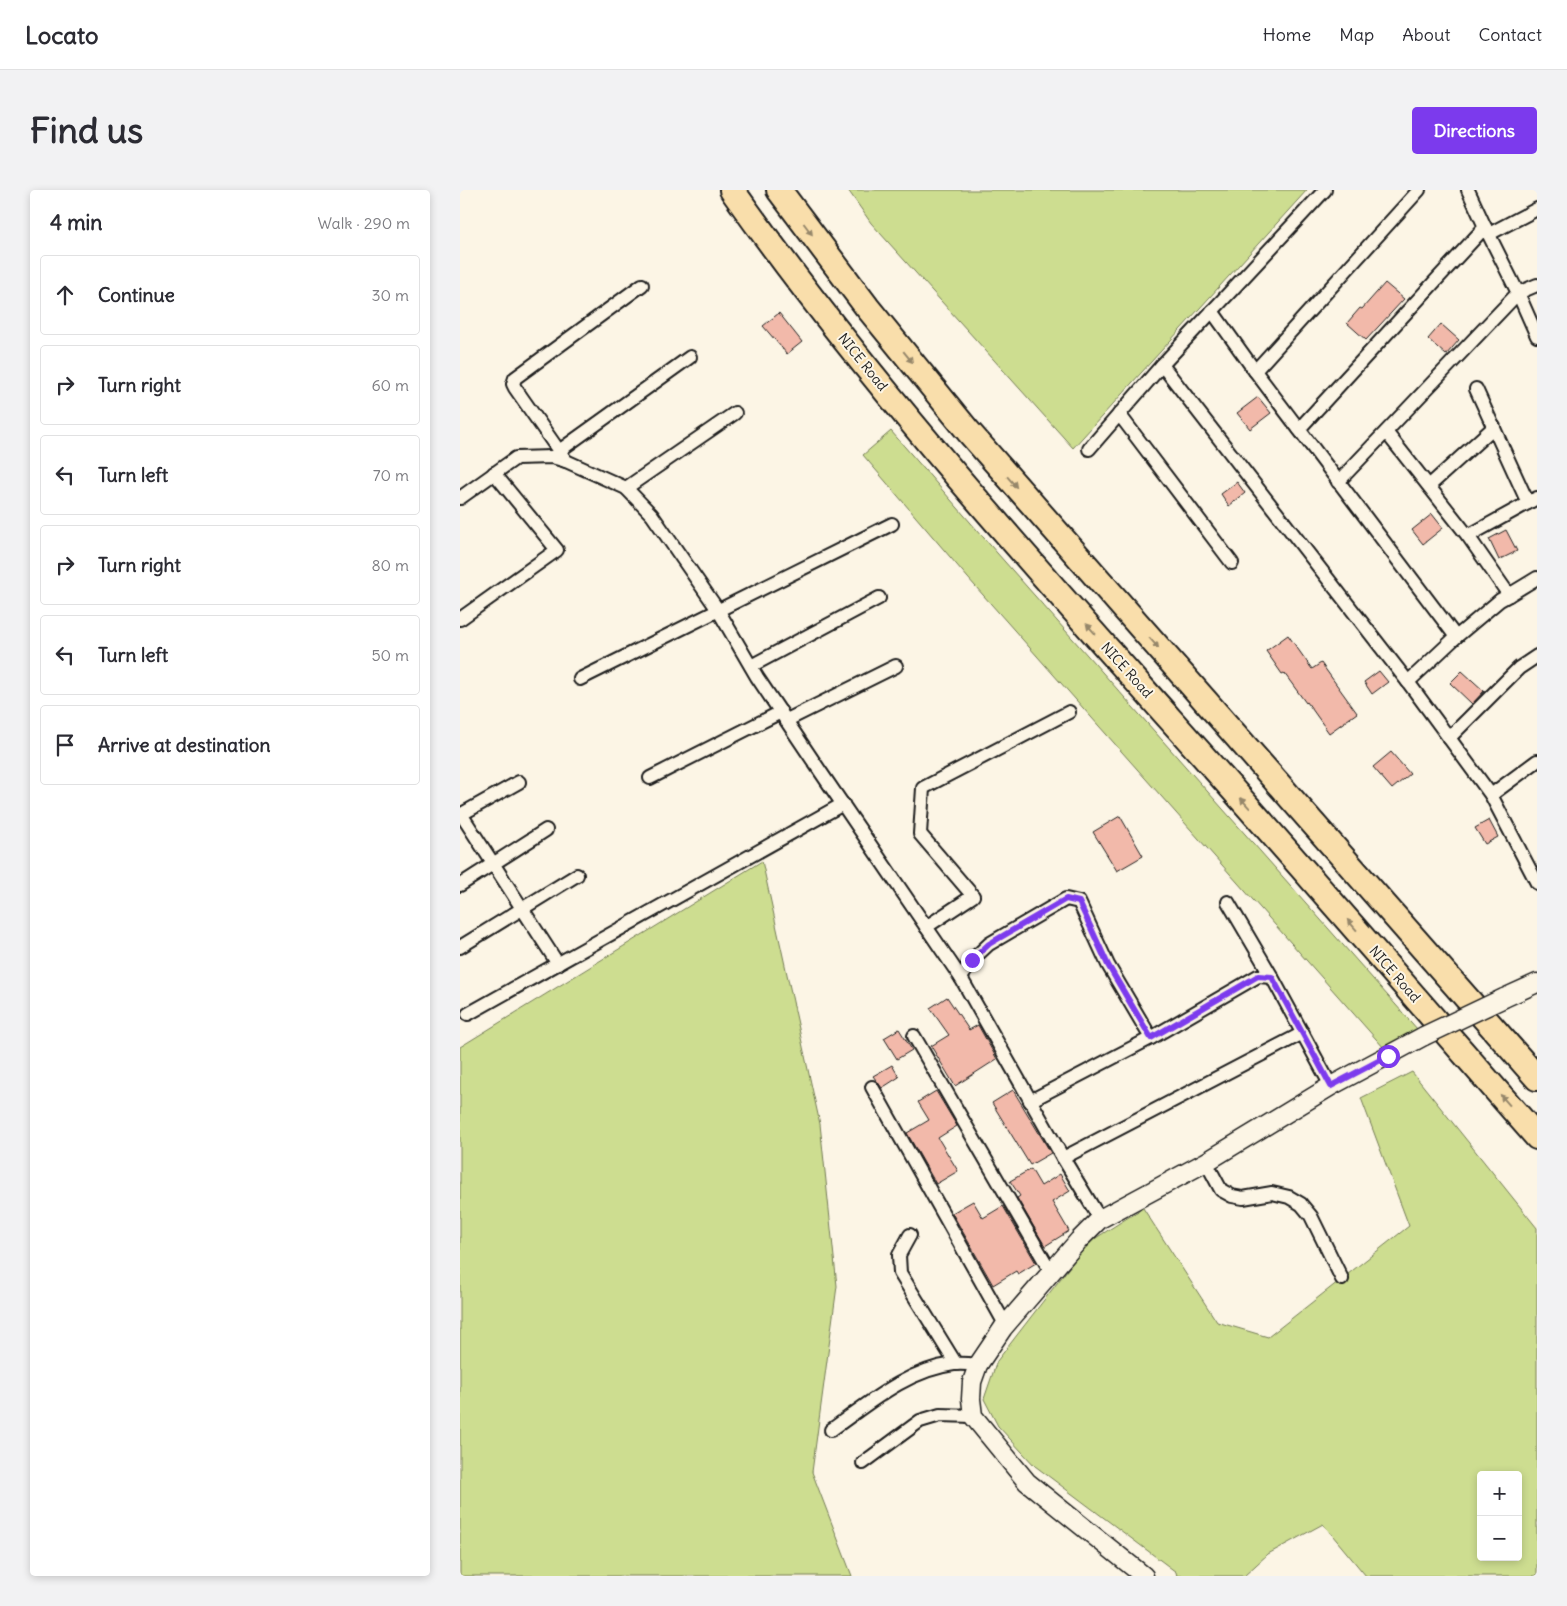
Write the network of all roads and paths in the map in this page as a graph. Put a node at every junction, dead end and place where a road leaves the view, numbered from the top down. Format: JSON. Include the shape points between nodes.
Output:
{"nodes":[{"id":1,"x":732,"y":190,"type":"edge"},
{"id":2,"x":779,"y":190,"type":"edge"},
{"id":3,"x":1325,"y":190,"type":"edge"},
{"id":4,"x":1419,"y":190,"type":"edge"},
{"id":5,"x":1468,"y":190,"type":"edge"},
{"id":6,"x":1537,"y":209,"type":"edge"},
{"id":7,"x":1487,"y":230,"type":"junction"},
{"id":8,"x":642,"y":285,"type":"dead end"},
{"id":9,"x":1537,"y":285,"type":"edge"},
{"id":10,"x":1518,"y":293,"type":"junction"},
{"id":11,"x":1212,"y":311,"type":"junction"},
{"id":12,"x":1537,"y":336,"type":"edge"},
{"id":13,"x":690,"y":357,"type":"dead end"},
{"id":14,"x":1162,"y":365,"type":"junction"},
{"id":15,"x":1255,"y":372,"type":"junction"},
{"id":16,"x":1476,"y":389,"type":"dead end"},
{"id":17,"x":734,"y":413,"type":"dead end"},
{"id":18,"x":1119,"y":414,"type":"junction"},
{"id":19,"x":1494,"y":427,"type":"junction"},
{"id":20,"x":1299,"y":429,"type":"junction"},
{"id":21,"x":1386,"y":432,"type":"junction"},
{"id":22,"x":1089,"y":448,"type":"dead end"},
{"id":23,"x":562,"y":456,"type":"junction"},
{"id":24,"x":494,"y":473,"type":"junction"},
{"id":25,"x":1338,"y":482,"type":"junction"},
{"id":26,"x":1429,"y":486,"type":"junction"},
{"id":27,"x":626,"y":488,"type":"junction"},
{"id":28,"x":460,"y":498,"type":"edge"},
{"id":29,"x":1533,"y":500,"type":"edge"},
{"id":30,"x":892,"y":524,"type":"dead end"},
{"id":31,"x":1468,"y":536,"type":"junction"},
{"id":32,"x":1232,"y":563,"type":"dead end"},
{"id":33,"x":1537,"y":578,"type":"edge"},
{"id":34,"x":1509,"y":595,"type":"junction"},
{"id":35,"x":879,"y":598,"type":"dead end"},
{"id":36,"x":718,"y":610,"type":"junction"},
{"id":37,"x":460,"y":619,"type":"edge"},
{"id":38,"x":1456,"y":637,"type":"junction"},
{"id":39,"x":1537,"y":656,"type":"edge"},
{"id":40,"x":751,"y":666,"type":"junction"},
{"id":41,"x":896,"y":666,"type":"dead end"},
{"id":42,"x":580,"y":678,"type":"dead end"},
{"id":43,"x":1408,"y":682,"type":"junction"},
{"id":44,"x":1069,"y":712,"type":"dead end"},
{"id":45,"x":784,"y":716,"type":"junction"},
{"id":46,"x":1449,"y":738,"type":"junction"},
{"id":47,"x":1537,"y":761,"type":"edge"},
{"id":48,"x":650,"y":778,"type":"dead end"},
{"id":49,"x":519,"y":782,"type":"dead end"},
{"id":50,"x":1491,"y":795,"type":"junction"},
{"id":51,"x":843,"y":804,"type":"junction"},
{"id":52,"x":461,"y":815,"type":"edge"},
{"id":53,"x":546,"y":830,"type":"dead end"},
{"id":54,"x":494,"y":864,"type":"junction"},
{"id":55,"x":578,"y":875,"type":"dead end"},
{"id":56,"x":1537,"y":883,"type":"edge"},
{"id":57,"x":460,"y":885,"type":"edge"},
{"id":58,"x":1228,"y":902,"type":"dead end"},
{"id":59,"x":522,"y":908,"type":"junction"},
{"id":60,"x":926,"y":926,"type":"junction"},
{"id":61,"x":460,"y":947,"type":"edge"},
{"id":62,"x":558,"y":964,"type":"junction"},
{"id":63,"x":1272,"y":977,"type":"junction"},
{"id":64,"x":961,"y":978,"type":"junction"},
{"id":65,"x":1537,"y":983,"type":"edge"},
{"id":66,"x":468,"y":1014,"type":"dead end"},
{"id":67,"x":1302,"y":1033,"type":"junction"},
{"id":68,"x":914,"y":1036,"type":"dead end"},
{"id":69,"x":1151,"y":1038,"type":"junction"},
{"id":70,"x":1537,"y":1078,"type":"edge"},
{"id":71,"x":1331,"y":1086,"type":"junction"},
{"id":72,"x":872,"y":1087,"type":"dead end"},
{"id":73,"x":1030,"y":1101,"type":"junction"},
{"id":74,"x":1537,"y":1137,"type":"edge"},
{"id":75,"x":1063,"y":1158,"type":"junction"},
{"id":76,"x":1206,"y":1162,"type":"junction"},
{"id":77,"x":1100,"y":1220,"type":"junction"},
{"id":78,"x":910,"y":1235,"type":"dead end"},
{"id":79,"x":1051,"y":1272,"type":"junction"},
{"id":80,"x":1342,"y":1279,"type":"dead end"},
{"id":81,"x":1005,"y":1324,"type":"junction"},
{"id":82,"x":956,"y":1364,"type":"junction"},
{"id":83,"x":978,"y":1365,"type":"junction"},
{"id":84,"x":973,"y":1416,"type":"junction"},
{"id":85,"x":832,"y":1430,"type":"dead end"},
{"id":86,"x":864,"y":1463,"type":"dead end"},
{"id":87,"x":1144,"y":1576,"type":"edge"}],
"edges":[{"from":74,"to":1,"type":"highway","name":"NICE Road","one_way":true,"via":[[954,474],[810,296]]},
{"from":2,"to":70,"type":"highway","one_way":true,"via":[[968,431]]},
{"from":3,"to":11,"type":"street"},
{"from":4,"to":15,"type":"street"},
{"from":5,"to":7,"type":"street"},
{"from":6,"to":7,"type":"street"},
{"from":7,"to":10,"type":"street"},
{"from":7,"to":20,"type":"street"},
{"from":8,"to":23,"type":"street","via":[[515,378],[515,388]]},
{"from":9,"to":10,"type":"street"},
{"from":10,"to":12,"type":"street"},
{"from":10,"to":21,"type":"street"},
{"from":11,"to":14,"type":"street"},
{"from":11,"to":15,"type":"street"},
{"from":13,"to":23,"type":"street"},
{"from":14,"to":18,"type":"street"},
{"from":14,"to":43,"type":"street"},
{"from":15,"to":20,"type":"street"},
{"from":16,"to":19,"type":"street"},
{"from":17,"to":27,"type":"street"},
{"from":18,"to":22,"type":"street"},
{"from":18,"to":32,"type":"street"},
{"from":19,"to":26,"type":"street"},
{"from":19,"to":29,"type":"street"},
{"from":20,"to":25,"type":"street"},
{"from":21,"to":25,"type":"street"},
{"from":21,"to":26,"type":"street"},
{"from":23,"to":24,"type":"street","via":[[516,458]]},
{"from":23,"to":27,"type":"street"},
{"from":24,"to":28,"type":"street"},
{"from":24,"to":37,"type":"street","via":[[557,550]]},
{"from":25,"to":38,"type":"street"},
{"from":26,"to":31,"type":"street"},
{"from":27,"to":36,"type":"street","via":[[652,515]]},
{"from":29,"to":31,"type":"street"},
{"from":30,"to":36,"type":"street"},
{"from":31,"to":34,"type":"street"},
{"from":33,"to":34,"type":"street"},
{"from":34,"to":38,"type":"street"},
{"from":35,"to":40,"type":"street"},
{"from":36,"to":40,"type":"street"},
{"from":36,"to":42,"type":"street"},
{"from":38,"to":43,"type":"street"},
{"from":39,"to":46,"type":"street","via":[[1519,668]]},
{"from":40,"to":45,"type":"street"},
{"from":41,"to":45,"type":"street"},
{"from":43,"to":46,"type":"street"},
{"from":44,"to":60,"type":"street","via":[[923,788],[920,834],[973,896]]},
{"from":45,"to":48,"type":"street"},
{"from":45,"to":51,"type":"street"},
{"from":46,"to":50,"type":"street"},
{"from":47,"to":50,"type":"street"},
{"from":49,"to":52,"type":"street"},
{"from":50,"to":56,"type":"street"},
{"from":51,"to":60,"type":"street"},
{"from":51,"to":62,"type":"street"},
{"from":52,"to":54,"type":"street"},
{"from":53,"to":54,"type":"street"},
{"from":54,"to":57,"type":"street"},
{"from":54,"to":59,"type":"street"},
{"from":55,"to":59,"type":"street"},
{"from":58,"to":63,"type":"street"},
{"from":59,"to":61,"type":"street"},
{"from":59,"to":62,"type":"street"},
{"from":60,"to":64,"type":"street"},
{"from":62,"to":66,"type":"street"},
{"from":63,"to":67,"type":"street"},
{"from":63,"to":69,"type":"street","via":[[1258,976]]},
{"from":64,"to":69,"type":"street","via":[[972,960],[989,944],[1066,899],[1079,902],[1108,965]]},
{"from":64,"to":73,"type":"street"},
{"from":65,"to":71,"type":"street","bridge":true,"via":[[1424,1036]]},
{"from":67,"to":71,"type":"street"},
{"from":67,"to":75,"type":"street"},
{"from":68,"to":79,"type":"street"},
{"from":69,"to":73,"type":"street"},
{"from":71,"to":76,"type":"street"},
{"from":72,"to":81,"type":"street"},
{"from":73,"to":75,"type":"street"},
{"from":75,"to":77,"type":"street"},
{"from":76,"to":77,"type":"street"},
{"from":76,"to":80,"type":"street","via":[[1221,1190],[1232,1196],[1243,1198],[1272,1193],[1300,1204],[1311,1216]]},
{"from":77,"to":79,"type":"street"},
{"from":78,"to":82,"type":"street","via":[[899,1255],[900,1273]]},
{"from":79,"to":81,"type":"street"},
{"from":81,"to":83,"type":"street"},
{"from":82,"to":83,"type":"street"},
{"from":82,"to":85,"type":"street","via":[[928,1370],[892,1387]]},
{"from":83,"to":84,"type":"street","via":[[972,1382]]},
{"from":84,"to":86,"type":"street","via":[[940,1415],[920,1421]]},
{"from":84,"to":87,"type":"street","via":[[1027,1482]]}]}
